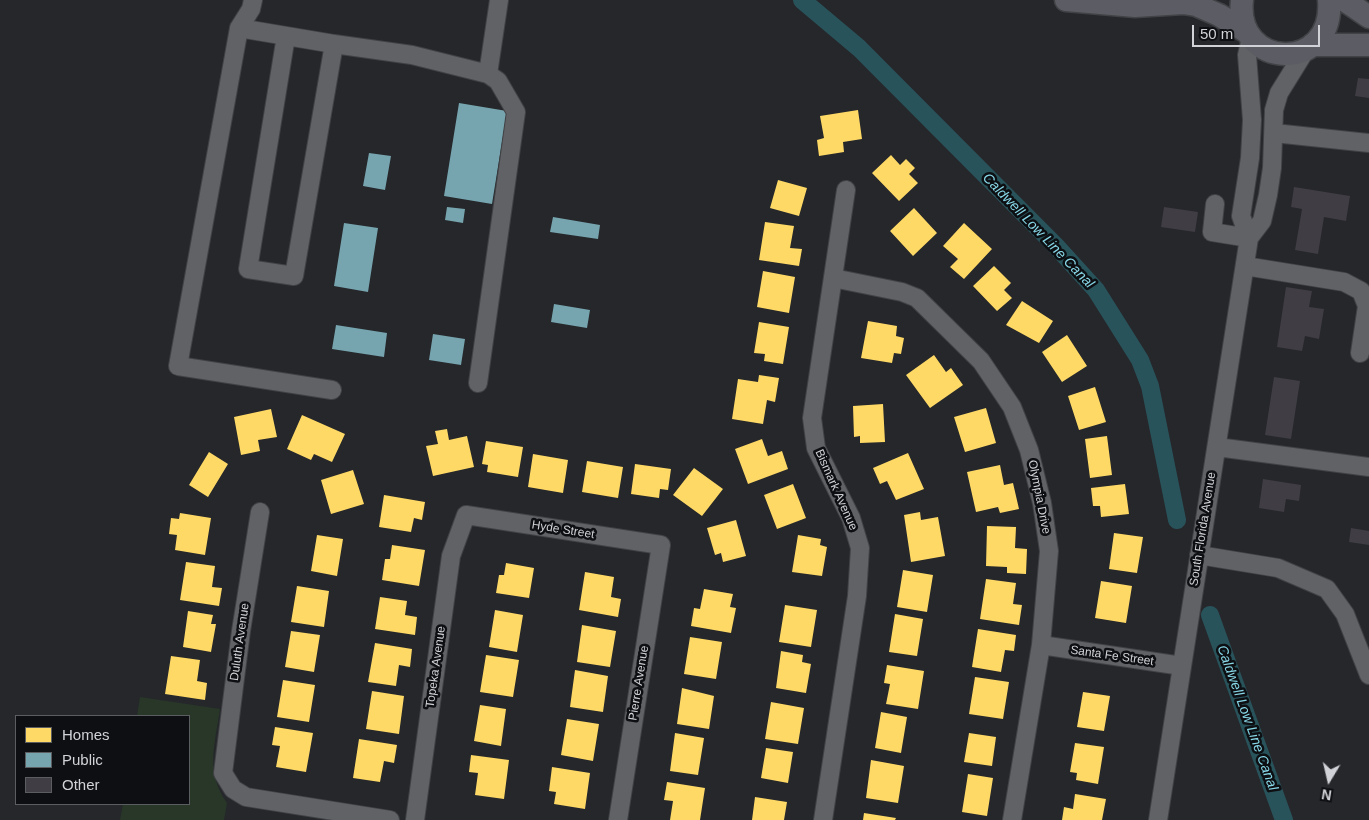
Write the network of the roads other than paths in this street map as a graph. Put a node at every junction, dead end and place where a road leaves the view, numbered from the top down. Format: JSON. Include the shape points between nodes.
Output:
{"nodes":[{"id":1,"x":253,"y":0,"type":"edge"},
{"id":2,"x":499,"y":0,"type":"edge"},
{"id":3,"x":1066,"y":0,"type":"edge"},
{"id":4,"x":1242,"y":0,"type":"edge"},
{"id":5,"x":1329,"y":0,"type":"edge"},
{"id":6,"x":1344,"y":0,"type":"edge"},
{"id":7,"x":1369,"y":18,"type":"edge"},
{"id":8,"x":239,"y":28,"type":"junction"},
{"id":9,"x":1249,"y":35,"type":"junction"},
{"id":10,"x":286,"y":36,"type":"junction"},
{"id":11,"x":334,"y":44,"type":"junction"},
{"id":12,"x":1369,"y":45,"type":"edge"},
{"id":13,"x":1308,"y":48,"type":"junction"},
{"id":14,"x":488,"y":74,"type":"junction"},
{"id":15,"x":1274,"y":133,"type":"junction"},
{"id":16,"x":1369,"y":143,"type":"edge"},
{"id":17,"x":846,"y":190,"type":"dead end"},
{"id":18,"x":1215,"y":204,"type":"dead end"},
{"id":19,"x":1249,"y":238,"type":"junction"},
{"id":20,"x":1245,"y":266,"type":"junction"},
{"id":21,"x":833,"y":278,"type":"junction"},
{"id":22,"x":1360,"y":354,"type":"dead end"},
{"id":23,"x":478,"y":383,"type":"dead end"},
{"id":24,"x":332,"y":390,"type":"dead end"},
{"id":25,"x":1216,"y":447,"type":"junction"},
{"id":26,"x":1369,"y":467,"type":"edge"},
{"id":27,"x":260,"y":512,"type":"dead end"},
{"id":28,"x":466,"y":515,"type":"joint"},
{"id":29,"x":661,"y":545,"type":"joint"},
{"id":30,"x":1199,"y":555,"type":"junction"},
{"id":31,"x":1041,"y":645,"type":"junction"},
{"id":32,"x":1182,"y":666,"type":"junction"},
{"id":33,"x":1369,"y":675,"type":"edge"},
{"id":34,"x":390,"y":820,"type":"edge"},
{"id":35,"x":415,"y":820,"type":"edge"},
{"id":36,"x":618,"y":820,"type":"edge"},
{"id":37,"x":823,"y":820,"type":"edge"},
{"id":38,"x":1012,"y":820,"type":"edge"},
{"id":39,"x":1158,"y":820,"type":"edge"}],
"edges":[{"from":1,"to":8,"type":"street"},
{"from":2,"to":14,"type":"street"},
{"from":3,"to":9,"type":"main road","via":[[1135,6],[1196,5],[1219,15]]},
{"from":4,"to":9,"type":"main road","via":[[1240,12]]},
{"from":5,"to":13,"type":"main road","via":[[1326,29]]},
{"from":6,"to":7,"type":"main road"},
{"from":8,"to":10,"type":"street"},
{"from":8,"to":24,"type":"street","via":[[178,366]]},
{"from":9,"to":13,"type":"main road","via":[[1261,48],[1274,53],[1290,55]]},
{"from":9,"to":19,"type":"street","name":"South Florida Avenue","via":[[1247,55],[1252,120],[1241,216]]},
{"from":10,"to":11,"type":"street"},
{"from":10,"to":11,"type":"street","via":[[248,269],[294,276]]},
{"from":11,"to":14,"type":"street","via":[[412,55]]},
{"from":12,"to":13,"type":"main road"},
{"from":13,"to":15,"type":"street","name":"South Florida Avenue","via":[[1279,93],[1274,110]]},
{"from":14,"to":23,"type":"street","via":[[498,81],[516,112]]},
{"from":15,"to":16,"type":"street"},
{"from":15,"to":19,"type":"street","name":"South Florida Avenue","via":[[1272,168],[1262,221]]},
{"from":17,"to":21,"type":"street","name":"Bismark Avenue"},
{"from":18,"to":19,"type":"street","via":[[1212,232]]},
{"from":19,"to":20,"type":"street","name":"South Florida Avenue"},
{"from":20,"to":22,"type":"street","via":[[1344,282],[1360,291],[1368,306]]},
{"from":20,"to":25,"type":"street","name":"South Florida Avenue"},
{"from":21,"to":31,"type":"street","name":"Olympia Drive","via":[[917,298],[981,361],[1012,407],[1031,459],[1049,552]]},
{"from":21,"to":37,"type":"street","name":"Bismark Avenue","via":[[812,418],[816,448],[851,518],[860,548],[857,596]]},
{"from":25,"to":26,"type":"street"},
{"from":25,"to":30,"type":"street","name":"South Florida Avenue"},
{"from":27,"to":34,"type":"street","name":"Duluth Avenue","via":[[223,773],[233,788],[246,797]]},
{"from":28,"to":29,"type":"street","name":"Hyde Street"},
{"from":28,"to":35,"type":"street","name":"Topeka Avenue","via":[[451,556]]},
{"from":29,"to":36,"type":"street","name":"Pierre Avenue"},
{"from":30,"to":32,"type":"street","name":"South Florida Avenue"},
{"from":30,"to":33,"type":"street","via":[[1278,568],[1327,589],[1345,614]]},
{"from":31,"to":32,"type":"street","name":"Santa Fe Street"},
{"from":31,"to":38,"type":"street","name":"Olympia Drive"},
{"from":32,"to":39,"type":"street","name":"South Florida Avenue"}]}
